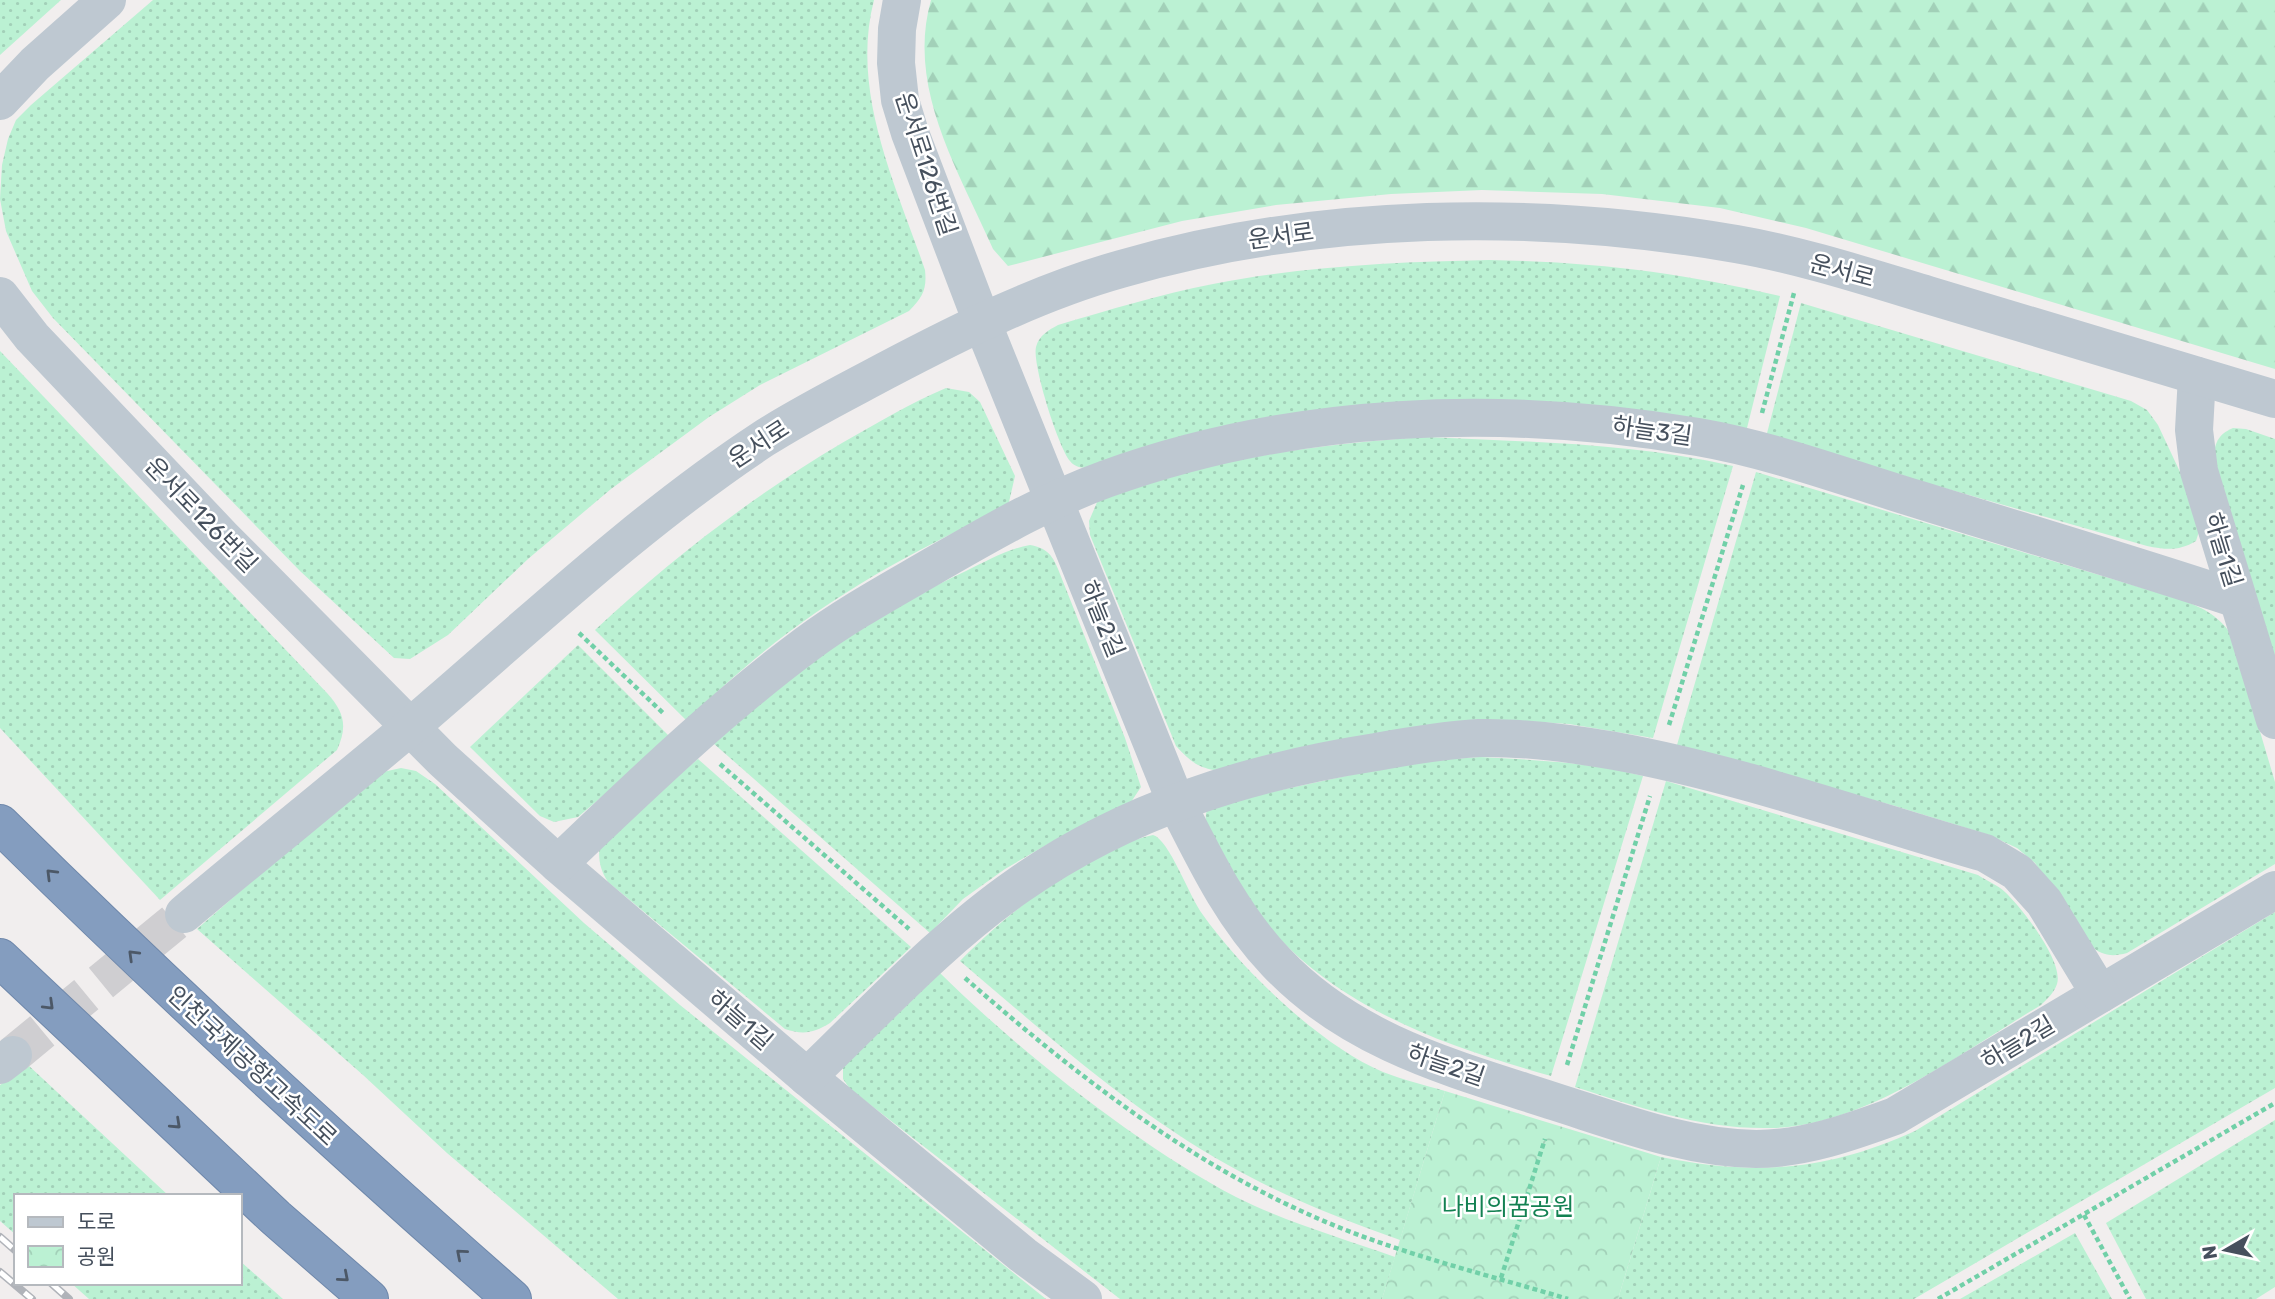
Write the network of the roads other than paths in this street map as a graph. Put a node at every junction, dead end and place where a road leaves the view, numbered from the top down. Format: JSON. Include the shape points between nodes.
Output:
{"nodes":[{"id":1,"x":107,"y":0,"type":"edge"},
{"id":2,"x":902,"y":0,"type":"edge"},
{"id":3,"x":0,"y":101,"type":"edge"},
{"id":4,"x":0,"y":296,"type":"edge"},
{"id":5,"x":982,"y":322,"type":"junction"},
{"id":6,"x":2197,"y":376,"type":"junction"},
{"id":7,"x":2275,"y":399,"type":"edge"},
{"id":8,"x":1054,"y":501,"type":"junction"},
{"id":9,"x":2237,"y":598,"type":"junction"},
{"id":10,"x":2275,"y":720,"type":"edge"},
{"id":11,"x":408,"y":728,"type":"junction"},
{"id":12,"x":1175,"y":800,"type":"junction"},
{"id":13,"x":0,"y":824,"type":"edge"},
{"id":14,"x":558,"y":864,"type":"junction"},
{"id":15,"x":2275,"y":890,"type":"edge"},
{"id":16,"x":184,"y":914,"type":"tunnel mouth"},
{"id":17,"x":0,"y":958,"type":"edge"},
{"id":18,"x":2100,"y":994,"type":"junction"},
{"id":19,"x":807,"y":1077,"type":"junction"},
{"id":20,"x":369,"y":1299,"type":"edge"},
{"id":21,"x":512,"y":1299,"type":"edge"},
{"id":22,"x":1083,"y":1299,"type":"edge"}],
"edges":[{"from":1,"to":3,"type":"street"},
{"from":2,"to":5,"type":"street","name":"운서로126번길","via":[[897,52],[900,100]]},
{"from":4,"to":11,"type":"street","name":"운서로126번길","via":[[43,349]]},
{"from":5,"to":6,"type":"street","name":"운서로","via":[[1120,269],[1298,232],[1482,222],[1575,225],[1741,245],[1840,269]]},
{"from":5,"to":8,"type":"street","name":"하늘2길"},
{"from":5,"to":11,"type":"street","name":"운서로","via":[[764,439],[566,592]]},
{"from":6,"to":7,"type":"street","name":"운서로"},
{"from":6,"to":9,"type":"street","name":"하늘1길","via":[[2194,430],[2200,471]]},
{"from":8,"to":9,"type":"street","name":"하늘3길","via":[[1196,452],[1297,430],[1396,420],[1605,425],[1702,438],[1800,463]]},
{"from":8,"to":12,"type":"street","name":"하늘2길"},
{"from":8,"to":14,"type":"street","name":"하늘3길","via":[[874,600],[812,640],[683,748]]},
{"from":9,"to":10,"type":"street","name":"하늘1길"},
{"from":11,"to":14,"type":"street","name":"하늘1길"},
{"from":11,"to":16,"type":"street","name":"운서로"},
{"from":12,"to":18,"type":"street","via":[[1311,762],[1480,738],[1660,760],[1985,853],[2017,872],[2044,902]]},
{"from":12,"to":18,"type":"street","name":"하늘2길","via":[[1242,922],[1277,963],[1320,1000],[1399,1049],[1677,1140],[1760,1149],[1847,1133],[1938,1092]]},
{"from":12,"to":19,"type":"street","via":[[1021,883],[974,919]]},
{"from":21,"to":13,"type":"highway","name":"인천국제공항고속도로","one_way":true,"via":[[196,1015]]},
{"from":14,"to":19,"type":"street","name":"하늘1길"},
{"from":15,"to":18,"type":"street","name":"하늘2길"},
{"from":17,"to":20,"type":"highway","one_way":true},
{"from":19,"to":22,"type":"street","name":"하늘1길"}]}
